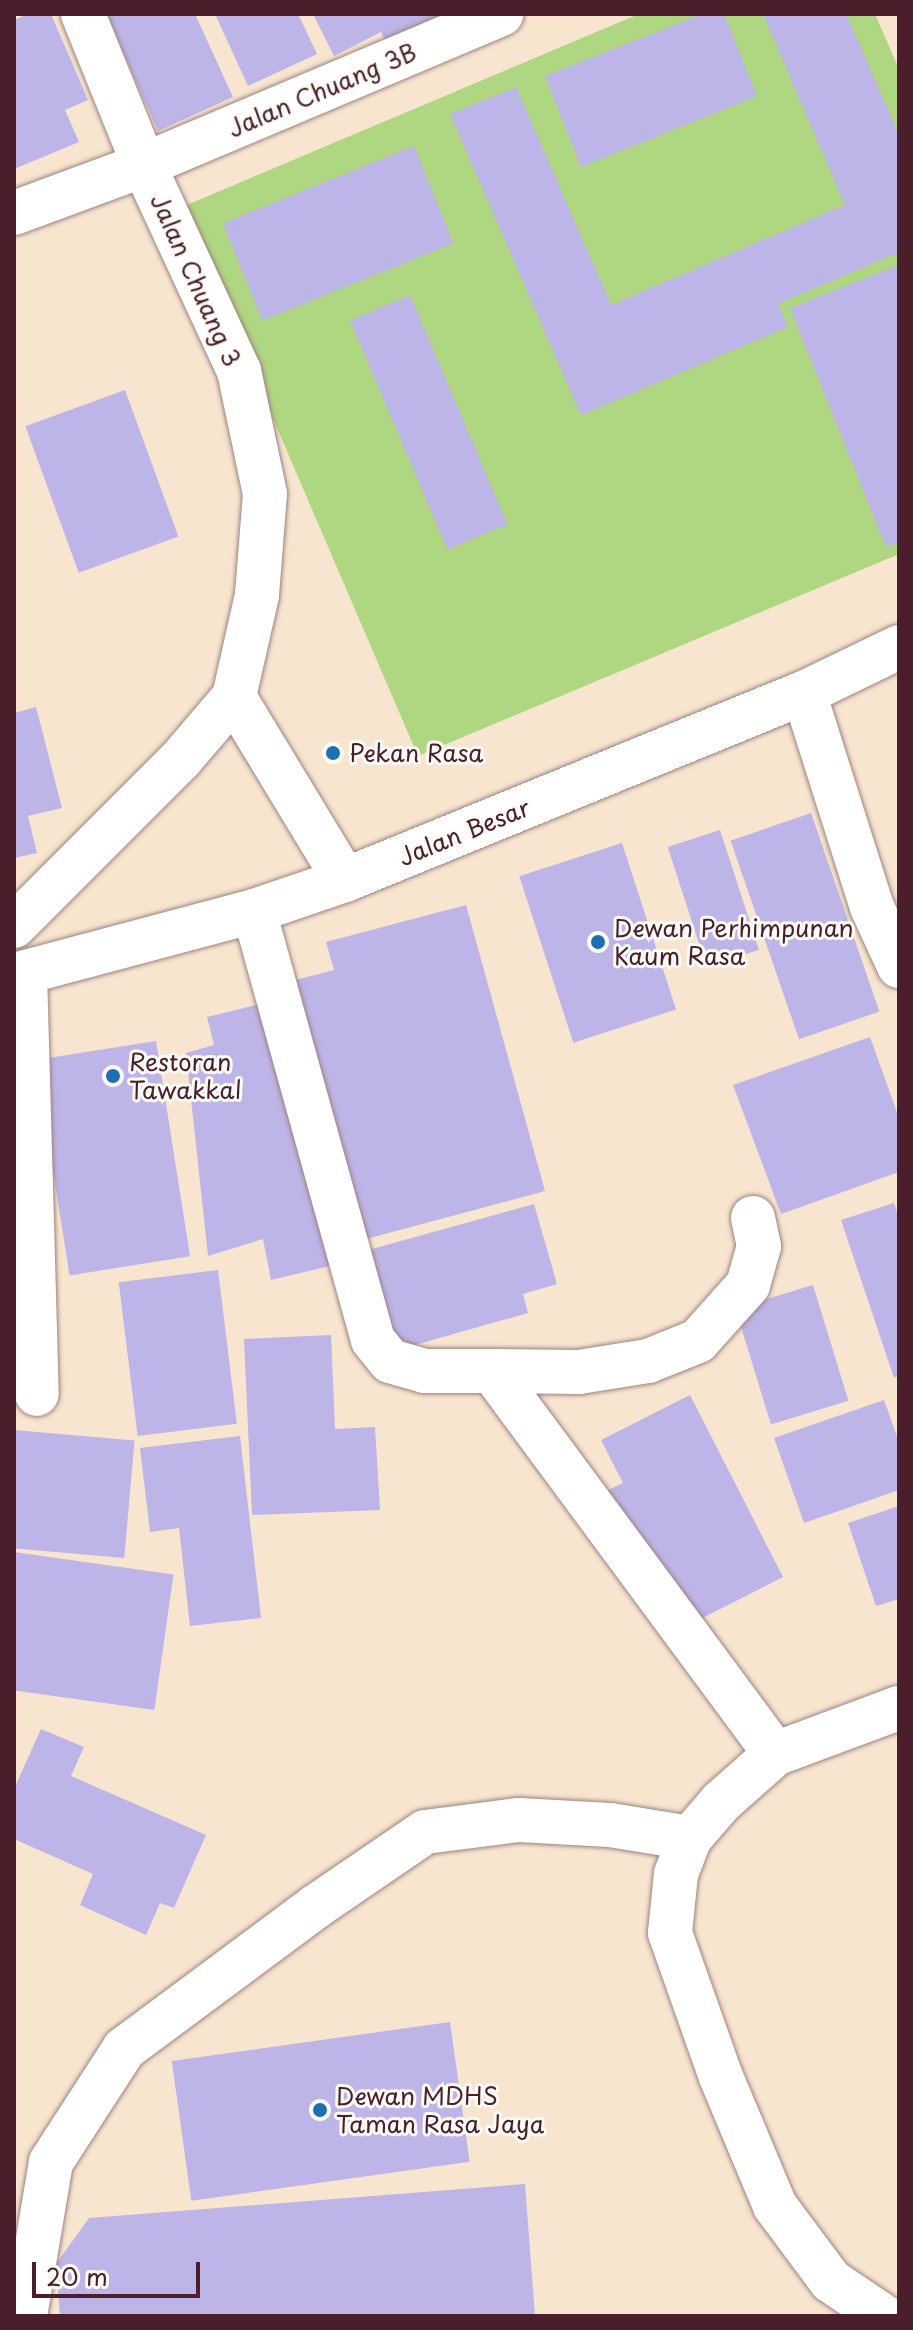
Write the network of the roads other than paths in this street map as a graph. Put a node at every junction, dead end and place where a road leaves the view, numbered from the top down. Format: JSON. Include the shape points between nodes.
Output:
{"nodes":[{"id":1,"x":83,"y":14,"type":"edge"},
{"id":2,"x":501,"y":14,"type":"edge"},
{"id":3,"x":144,"y":165,"type":"junction"},
{"id":4,"x":14,"y":213,"type":"edge"},
{"id":5,"x":899,"y":647,"type":"edge"},
{"id":6,"x":804,"y":693,"type":"junction"},
{"id":7,"x":234,"y":697,"type":"junction"},
{"id":8,"x":345,"y":880,"type":"junction"},
{"id":9,"x":254,"y":911,"type":"junction"},
{"id":10,"x":14,"y":926,"type":"edge"},
{"id":11,"x":899,"y":966,"type":"edge"},
{"id":12,"x":20,"y":974,"type":"edge"},
{"id":13,"x":753,"y":1218,"type":"dead end"},
{"id":14,"x":492,"y":1371,"type":"junction"},
{"id":15,"x":37,"y":1394,"type":"dead end"},
{"id":16,"x":899,"y":1708,"type":"edge"},
{"id":17,"x":775,"y":1754,"type":"junction"},
{"id":18,"x":690,"y":1838,"type":"junction"},
{"id":19,"x":25,"y":2316,"type":"edge"},
{"id":20,"x":883,"y":2316,"type":"edge"}],
"edges":[{"from":1,"to":3,"type":"street","name":"Jalan Chuang 3"},
{"from":2,"to":3,"type":"street","name":"Jalan Chuang 3B"},
{"from":3,"to":4,"type":"street","name":"Jalan Chuang 3B"},
{"from":3,"to":7,"type":"street","name":"Jalan Chuang 3","via":[[239,371],[265,494],[257,595]]},
{"from":5,"to":6,"type":"street","name":"Jalan Besar"},
{"from":6,"to":8,"type":"street","name":"Jalan Besar"},
{"from":6,"to":11,"type":"street","via":[[872,907]]},
{"from":7,"to":8,"type":"street"},
{"from":7,"to":10,"type":"street","via":[[181,759]]},
{"from":8,"to":9,"type":"street","name":"Jalan Besar"},
{"from":9,"to":12,"type":"street","name":"Jalan Besar"},
{"from":9,"to":14,"type":"street","via":[[373,1340],[390,1361],[424,1371]]},
{"from":12,"to":15,"type":"street"},
{"from":13,"to":14,"type":"street","via":[[759,1246],[748,1285],[698,1341],[648,1361],[579,1372]]},
{"from":14,"to":17,"type":"street"},
{"from":16,"to":17,"type":"street"},
{"from":17,"to":18,"type":"street"},
{"from":18,"to":19,"type":"street","via":[[610,1825],[519,1820],[425,1832],[315,1907],[124,2049],[51,2162]]},
{"from":18,"to":20,"type":"street","via":[[676,1874],[670,1933],[721,2077],[775,2206],[831,2281]]}]}
